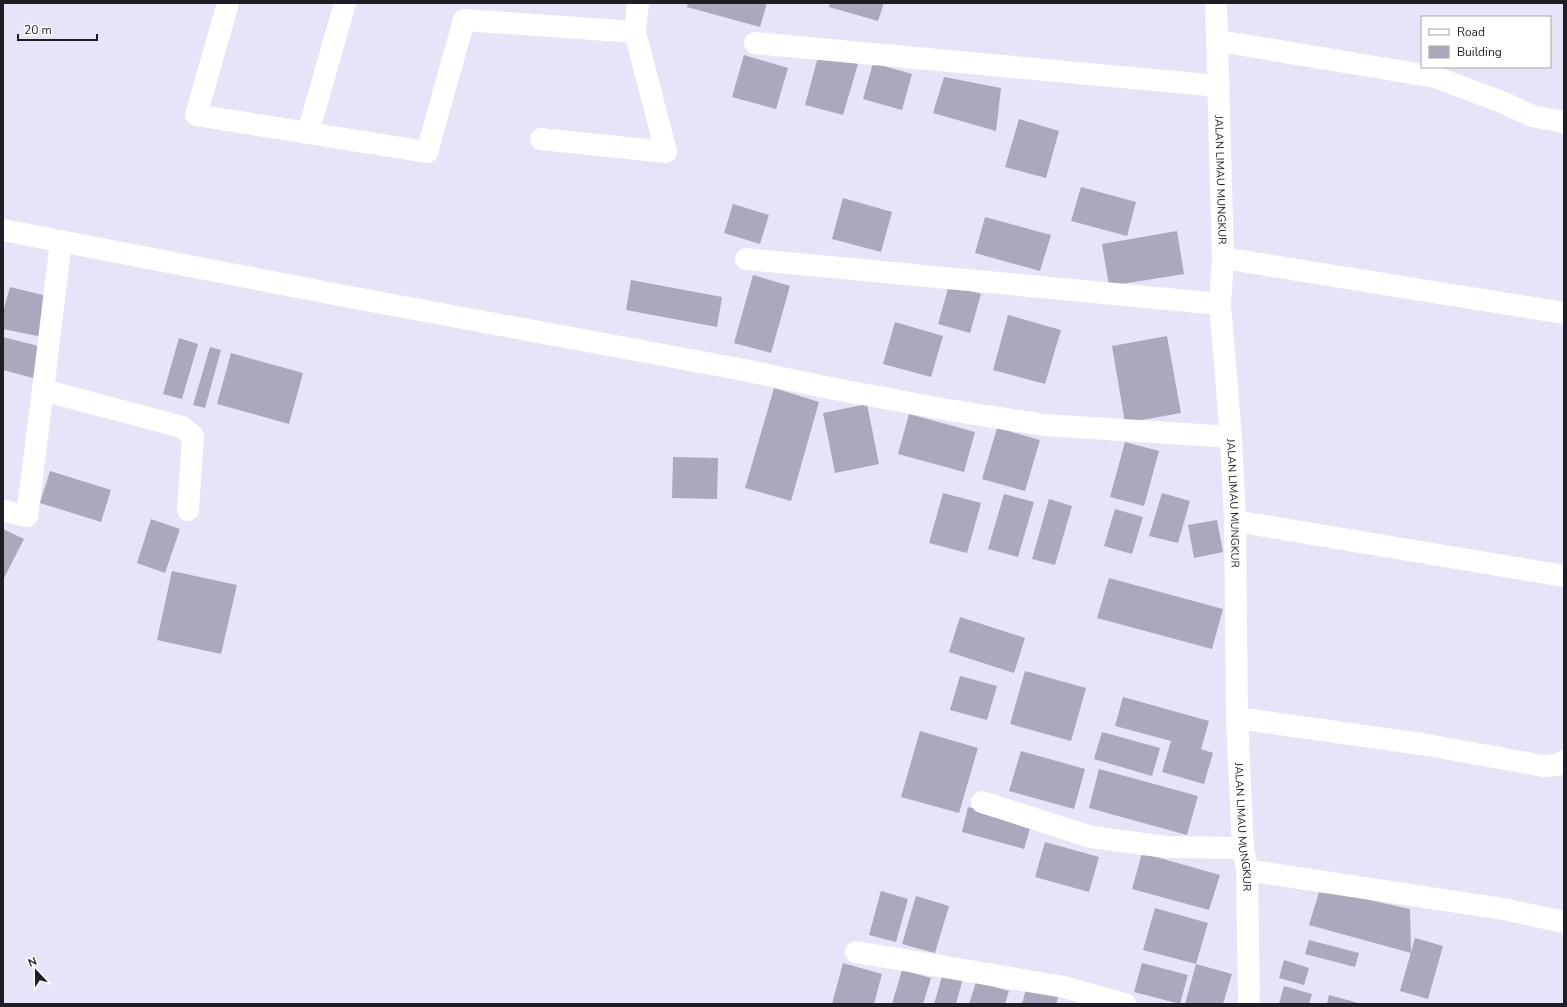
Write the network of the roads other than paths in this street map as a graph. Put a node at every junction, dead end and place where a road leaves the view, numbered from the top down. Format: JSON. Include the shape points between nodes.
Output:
{"nodes":[{"id":1,"x":228,"y":3,"type":"edge"},
{"id":2,"x":345,"y":3,"type":"edge"},
{"id":3,"x":638,"y":3,"type":"edge"},
{"id":4,"x":1216,"y":3,"type":"edge"},
{"id":5,"x":635,"y":32,"type":"junction"},
{"id":6,"x":1218,"y":41,"type":"junction"},
{"id":7,"x":754,"y":44,"type":"dead end"},
{"id":8,"x":1219,"y":86,"type":"junction"},
{"id":9,"x":1564,"y":122,"type":"edge"},
{"id":10,"x":308,"y":133,"type":"junction"},
{"id":11,"x":540,"y":139,"type":"dead end"},
{"id":12,"x":3,"y":230,"type":"edge"},
{"id":13,"x":61,"y":241,"type":"junction"},
{"id":14,"x":1223,"y":258,"type":"junction"},
{"id":15,"x":746,"y":259,"type":"dead end"},
{"id":16,"x":1220,"y":304,"type":"junction"},
{"id":17,"x":1564,"y":313,"type":"edge"},
{"id":18,"x":43,"y":390,"type":"junction"},
{"id":19,"x":1231,"y":437,"type":"junction"},
{"id":20,"x":188,"y":510,"type":"dead end"},
{"id":21,"x":3,"y":511,"type":"edge"},
{"id":22,"x":1235,"y":521,"type":"junction"},
{"id":23,"x":1564,"y":575,"type":"edge"},
{"id":24,"x":1237,"y":718,"type":"junction"},
{"id":25,"x":1564,"y":761,"type":"edge"},
{"id":26,"x":982,"y":802,"type":"dead end"},
{"id":27,"x":1243,"y":848,"type":"junction"},
{"id":28,"x":1247,"y":870,"type":"junction"},
{"id":29,"x":1564,"y":922,"type":"edge"},
{"id":30,"x":856,"y":952,"type":"dead end"},
{"id":31,"x":1124,"y":1004,"type":"edge"},
{"id":32,"x":1249,"y":1004,"type":"edge"}],
"edges":[{"from":1,"to":10,"type":"street","via":[[196,115]]},
{"from":2,"to":10,"type":"street"},
{"from":3,"to":5,"type":"street"},
{"from":4,"to":6,"type":"street","name":"JALAN LIMAU MUNGKUR"},
{"from":5,"to":10,"type":"street","via":[[464,20],[427,152]]},
{"from":5,"to":11,"type":"street","via":[[666,152]]},
{"from":6,"to":8,"type":"street","name":"JALAN LIMAU MUNGKUR"},
{"from":6,"to":9,"type":"street","via":[[1435,77],[1532,116]]},
{"from":7,"to":8,"type":"street"},
{"from":8,"to":14,"type":"street","name":"JALAN LIMAU MUNGKUR"},
{"from":12,"to":13,"type":"street"},
{"from":13,"to":18,"type":"street"},
{"from":13,"to":19,"type":"street","via":[[943,409],[1045,425]]},
{"from":14,"to":16,"type":"street","name":"JALAN LIMAU MUNGKUR"},
{"from":14,"to":17,"type":"street"},
{"from":15,"to":16,"type":"street"},
{"from":16,"to":19,"type":"street","name":"JALAN LIMAU MUNGKUR"},
{"from":18,"to":20,"type":"street","via":[[182,427],[193,436]]},
{"from":18,"to":21,"type":"street","via":[[28,516]]},
{"from":19,"to":22,"type":"street","name":"JALAN LIMAU MUNGKUR"},
{"from":22,"to":23,"type":"street"},
{"from":22,"to":24,"type":"street","name":"JALAN LIMAU MUNGKUR"},
{"from":24,"to":25,"type":"street","via":[[1428,745],[1543,766],[1557,765]]},
{"from":24,"to":27,"type":"street","name":"JALAN LIMAU MUNGKUR"},
{"from":26,"to":27,"type":"street","via":[[1091,837],[1166,847]]},
{"from":27,"to":28,"type":"street","name":"JALAN LIMAU MUNGKUR"},
{"from":28,"to":29,"type":"street"},
{"from":28,"to":32,"type":"street","name":"JALAN LIMAU MUNGKUR"},
{"from":30,"to":31,"type":"street","via":[[1064,987]]}]}
